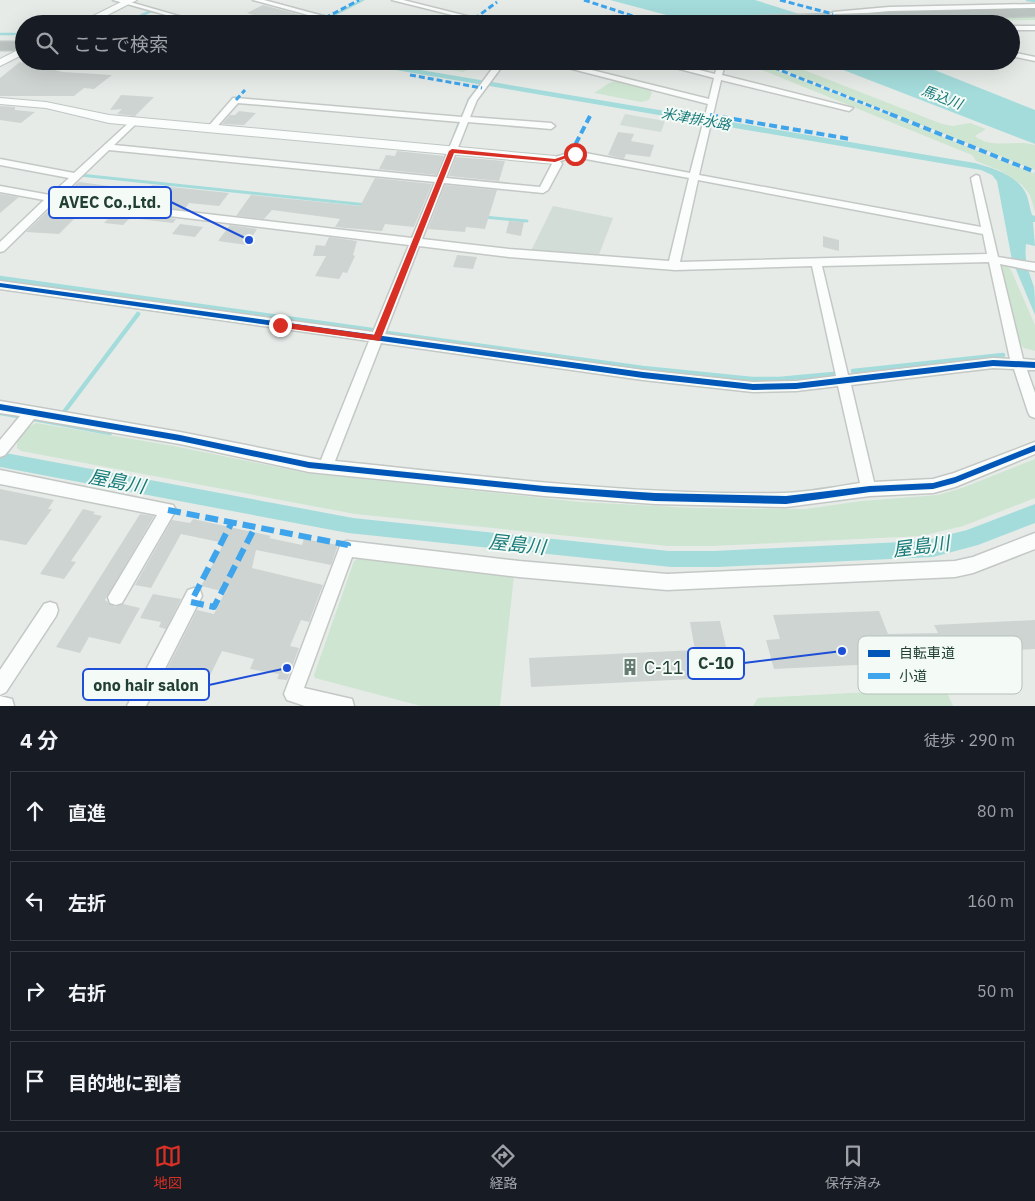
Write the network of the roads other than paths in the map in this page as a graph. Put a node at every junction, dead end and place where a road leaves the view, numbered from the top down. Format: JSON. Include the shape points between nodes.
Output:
{"nodes":[{"id":1,"x":256,"y":0,"type":"edge"},
{"id":2,"x":395,"y":0,"type":"edge"},
{"id":3,"x":124,"y":1,"type":"edge"},
{"id":4,"x":876,"y":3,"type":"dead end"},
{"id":5,"x":1035,"y":6,"type":"edge"},
{"id":6,"x":889,"y":9,"type":"junction"},
{"id":7,"x":1035,"y":12,"type":"edge"},
{"id":8,"x":901,"y":13,"type":"tunnel mouth"},
{"id":9,"x":98,"y":15,"type":"edge"},
{"id":10,"x":172,"y":15,"type":"edge"},
{"id":11,"x":315,"y":15,"type":"edge"},
{"id":12,"x":457,"y":15,"type":"edge"},
{"id":13,"x":832,"y":15,"type":"edge"},
{"id":14,"x":934,"y":15,"type":"edge"},
{"id":15,"x":1020,"y":26,"type":"edge"},
{"id":16,"x":1035,"y":27,"type":"edge"},
{"id":17,"x":1020,"y":28,"type":"edge"},
{"id":18,"x":0,"y":40,"type":"edge"},
{"id":19,"x":15,"y":40,"type":"edge"},
{"id":20,"x":0,"y":46,"type":"edge"},
{"id":21,"x":15,"y":47,"type":"edge"},
{"id":22,"x":15,"y":49,"type":"edge"},
{"id":23,"x":0,"y":50,"type":"edge"},
{"id":24,"x":15,"y":54,"type":"edge"},
{"id":25,"x":1020,"y":56,"type":"edge"},
{"id":26,"x":1035,"y":59,"type":"edge"},
{"id":27,"x":0,"y":63,"type":"edge"},
{"id":28,"x":495,"y":70,"type":"edge"},
{"id":29,"x":581,"y":70,"type":"edge"},
{"id":30,"x":690,"y":70,"type":"edge"},
{"id":31,"x":720,"y":70,"type":"edge"},
{"id":32,"x":718,"y":77,"type":"junction"},
{"id":33,"x":0,"y":101,"type":"edge"},
{"id":34,"x":713,"y":103,"type":"junction"},
{"id":35,"x":849,"y":108,"type":"dead end"},
{"id":36,"x":465,"y":119,"type":"junction"},
{"id":37,"x":134,"y":121,"type":"junction"},
{"id":38,"x":551,"y":126,"type":"dead end"},
{"id":39,"x":211,"y":128,"type":"junction"},
{"id":40,"x":107,"y":147,"type":"junction"},
{"id":41,"x":452,"y":151,"type":"junction"},
{"id":42,"x":555,"y":160,"type":"junction"},
{"id":43,"x":0,"y":162,"type":"edge"},
{"id":44,"x":76,"y":176,"type":"junction"},
{"id":45,"x":694,"y":177,"type":"junction"},
{"id":46,"x":976,"y":178,"type":"dead end"},
{"id":47,"x":440,"y":180,"type":"junction"},
{"id":48,"x":0,"y":189,"type":"edge"},
{"id":49,"x":53,"y":199,"type":"junction"},
{"id":50,"x":988,"y":232,"type":"junction"},
{"id":51,"x":415,"y":242,"type":"junction"},
{"id":52,"x":0,"y":248,"type":"edge"},
{"id":53,"x":998,"y":260,"type":"junction"},
{"id":54,"x":816,"y":264,"type":"junction"},
{"id":55,"x":675,"y":266,"type":"junction"},
{"id":56,"x":1033,"y":267,"type":"edge"},
{"id":57,"x":0,"y":285,"type":"edge"},
{"id":58,"x":377,"y":338,"type":"junction"},
{"id":59,"x":1018,"y":363,"type":"junction"},
{"id":60,"x":1035,"y":365,"type":"edge"},
{"id":61,"x":843,"y":381,"type":"junction"},
{"id":62,"x":0,"y":407,"type":"edge"},
{"id":63,"x":31,"y":412,"type":"junction"},
{"id":64,"x":1035,"y":412,"type":"edge"},
{"id":65,"x":1035,"y":448,"type":"edge"},
{"id":66,"x":1,"y":450,"type":"edge"},
{"id":67,"x":325,"y":467,"type":"junction"},
{"id":68,"x":0,"y":477,"type":"edge"},
{"id":69,"x":870,"y":489,"type":"junction"},
{"id":70,"x":1035,"y":541,"type":"edge"},
{"id":71,"x":194,"y":596,"type":"dead end"},
{"id":72,"x":116,"y":598,"type":"dead end"},
{"id":73,"x":50,"y":610,"type":"dead end"},
{"id":74,"x":0,"y":686,"type":"edge"},
{"id":75,"x":326,"y":704,"type":"edge"},
{"id":76,"x":0,"y":705,"type":"edge"},
{"id":77,"x":5,"y":706,"type":"edge"},
{"id":78,"x":136,"y":706,"type":"edge"},
{"id":79,"x":345,"y":706,"type":"edge"}],
"edges":[{"from":1,"to":11,"type":"street"},
{"from":2,"to":12,"type":"street"},
{"from":3,"to":9,"type":"street"},
{"from":3,"to":10,"type":"street"},
{"from":4,"to":6,"type":"street"},
{"from":5,"to":6,"type":"street"},
{"from":6,"to":8,"type":"street"},
{"from":6,"to":13,"type":"street"},
{"from":7,"to":14,"type":"highway"},
{"from":15,"to":16,"type":"highway"},
{"from":16,"to":17,"type":"street"},
{"from":18,"to":19,"type":"highway"},
{"from":20,"to":21,"type":"highway"},
{"from":22,"to":23,"type":"highway"},
{"from":24,"to":27,"type":"street"},
{"from":25,"to":26,"type":"street"},
{"from":28,"to":36,"type":"street","via":[[473,100]]},
{"from":29,"to":34,"type":"street"},
{"from":30,"to":32,"type":"street"},
{"from":31,"to":32,"type":"street"},
{"from":32,"to":34,"type":"street"},
{"from":32,"to":35,"type":"street"},
{"from":33,"to":37,"type":"street","via":[[46,105],[91,116]]},
{"from":34,"to":45,"type":"street"},
{"from":36,"to":38,"type":"street"},
{"from":36,"to":39,"type":"street","via":[[236,100]]},
{"from":36,"to":41,"type":"street"},
{"from":37,"to":39,"type":"street"},
{"from":37,"to":40,"type":"street"},
{"from":39,"to":41,"type":"street"},
{"from":40,"to":44,"type":"street"},
{"from":40,"to":47,"type":"street"},
{"from":41,"to":42,"type":"street"},
{"from":41,"to":47,"type":"street"},
{"from":42,"to":45,"type":"street","via":[[575,154]]},
{"from":42,"to":47,"type":"street","via":[[557,164],[543,190]]},
{"from":43,"to":44,"type":"street"},
{"from":44,"to":49,"type":"street"},
{"from":45,"to":50,"type":"street"},
{"from":45,"to":55,"type":"street"},
{"from":46,"to":50,"type":"street"},
{"from":47,"to":51,"type":"street"},
{"from":48,"to":49,"type":"street"},
{"from":49,"to":51,"type":"street"},
{"from":49,"to":52,"type":"street"},
{"from":50,"to":53,"type":"street"},
{"from":51,"to":55,"type":"street"},
{"from":51,"to":58,"type":"street"},
{"from":53,"to":54,"type":"street"},
{"from":53,"to":56,"type":"street"},
{"from":53,"to":59,"type":"street","via":[[1012,349]]},
{"from":54,"to":55,"type":"street"},
{"from":54,"to":61,"type":"street"},
{"from":57,"to":58,"type":"street"},
{"from":58,"to":61,"type":"street","via":[[643,375],[753,386],[782,388]]},
{"from":58,"to":67,"type":"street"},
{"from":59,"to":60,"type":"street"},
{"from":59,"to":61,"type":"street","via":[[993,363]]},
{"from":59,"to":64,"type":"street"},
{"from":61,"to":69,"type":"street"},
{"from":62,"to":63,"type":"street"},
{"from":63,"to":66,"type":"street"},
{"from":63,"to":67,"type":"street"},
{"from":65,"to":69,"type":"street","via":[[944,483]]},
{"from":67,"to":69,"type":"street","via":[[655,497],[786,500]]},
{"from":68,"to":72,"type":"street","via":[[168,510]]},
{"from":70,"to":75,"type":"street","via":[[955,569],[667,582],[346,549],[293,694]]},
{"from":71,"to":78,"type":"street"},
{"from":73,"to":74,"type":"street"},
{"from":75,"to":79,"type":"street"},
{"from":76,"to":77,"type":"street"}]}
